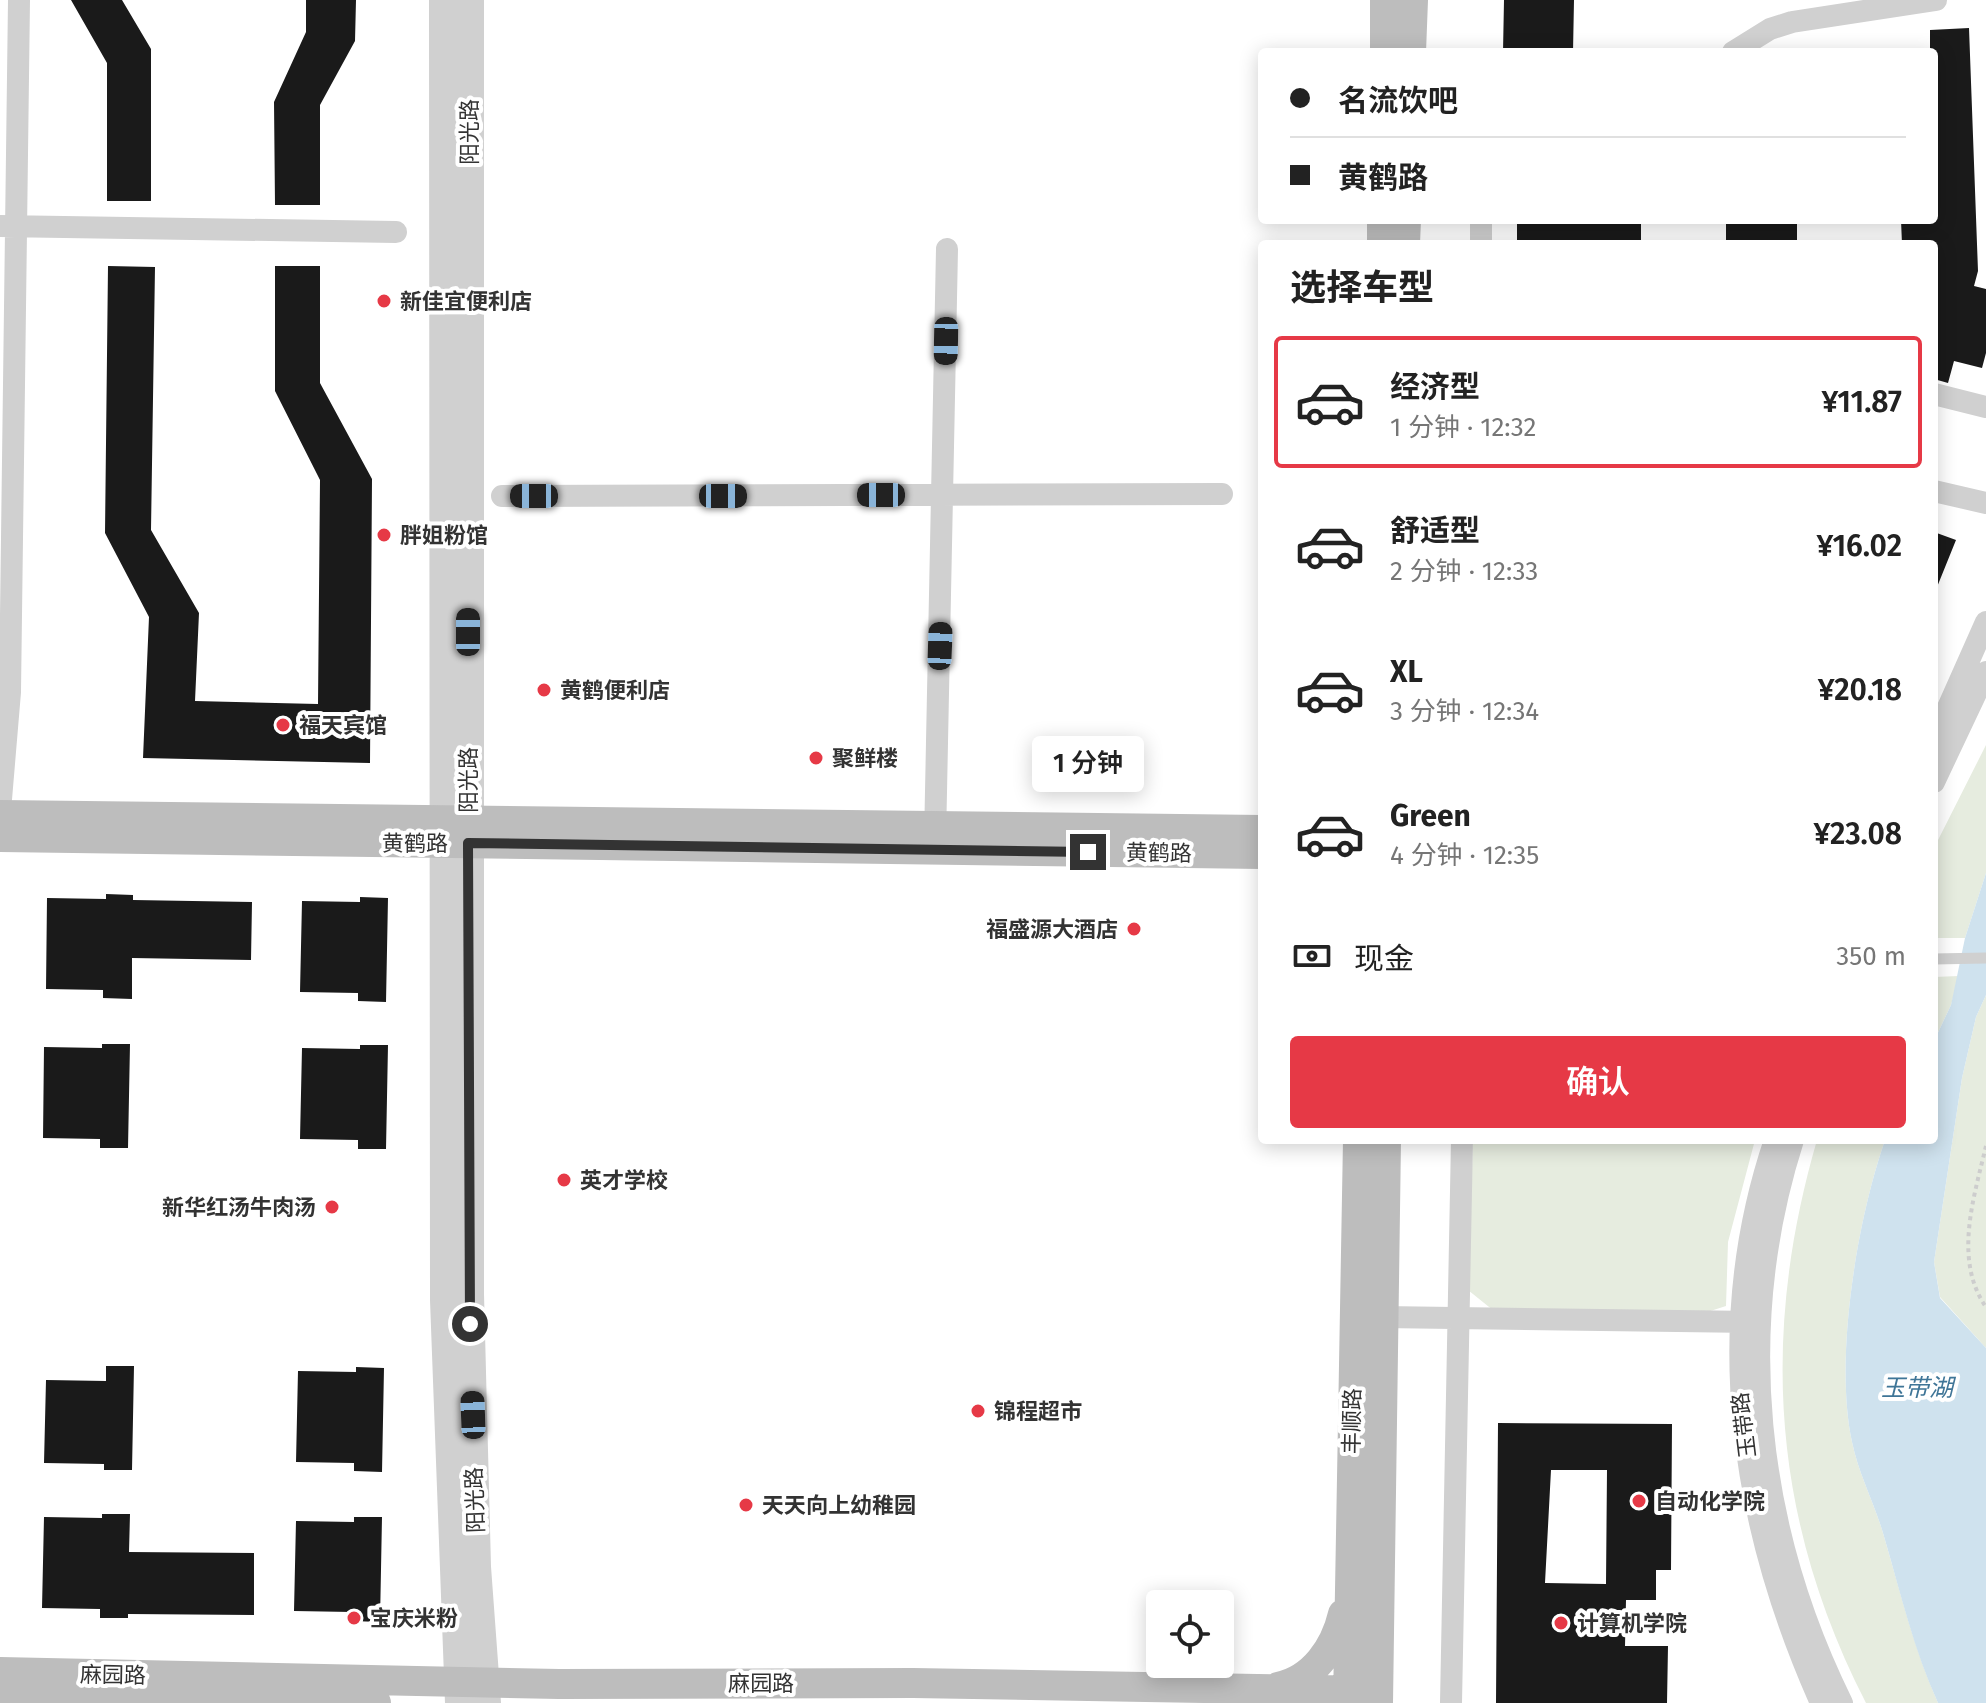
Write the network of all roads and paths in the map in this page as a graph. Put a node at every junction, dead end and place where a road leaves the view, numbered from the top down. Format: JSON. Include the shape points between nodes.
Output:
{"nodes":[{"id":1,"x":19,"y":0,"type":"edge"},
{"id":2,"x":443,"y":0,"type":"edge"},
{"id":3,"x":470,"y":0,"type":"edge"},
{"id":4,"x":1385,"y":0,"type":"edge"},
{"id":5,"x":1413,"y":0,"type":"edge"},
{"id":6,"x":1936,"y":0,"type":"edge"},
{"id":7,"x":1385,"y":48,"type":"edge"},
{"id":8,"x":1411,"y":48,"type":"edge"},
{"id":9,"x":1739,"y":48,"type":"edge"},
{"id":10,"x":8,"y":226,"type":"edge"},
{"id":11,"x":396,"y":232,"type":"dead end"},
{"id":12,"x":947,"y":249,"type":"dead end"},
{"id":13,"x":1938,"y":395,"type":"edge"},
{"id":14,"x":1986,"y":407,"type":"edge"},
{"id":15,"x":1938,"y":492,"type":"edge"},
{"id":16,"x":1222,"y":494,"type":"dead end"},
{"id":17,"x":944,"y":495,"type":"junction"},
{"id":18,"x":502,"y":496,"type":"dead end"},
{"id":19,"x":1986,"y":503,"type":"edge"},
{"id":20,"x":1986,"y":622,"type":"edge"},
{"id":21,"x":1986,"y":672,"type":"edge"},
{"id":22,"x":1938,"y":730,"type":"edge"},
{"id":23,"x":1938,"y":774,"type":"edge"},
{"id":24,"x":0,"y":813,"type":"edge"},
{"id":25,"x":456,"y":832,"type":"junction"},
{"id":26,"x":0,"y":837,"type":"edge"},
{"id":27,"x":935,"y":838,"type":"junction"},
{"id":28,"x":1255,"y":842,"type":"edge"},
{"id":29,"x":1986,"y":958,"type":"edge"},
{"id":30,"x":1938,"y":959,"type":"edge"},
{"id":31,"x":1358,"y":1144,"type":"edge"},
{"id":32,"x":1386,"y":1144,"type":"edge"},
{"id":33,"x":1462,"y":1144,"type":"edge"},
{"id":34,"x":1774,"y":1144,"type":"edge"},
{"id":35,"x":1792,"y":1144,"type":"edge"},
{"id":36,"x":1986,"y":1146,"type":"edge"},
{"id":37,"x":1986,"y":1307,"type":"edge"},
{"id":38,"x":1382,"y":1317,"type":"junction"},
{"id":39,"x":1457,"y":1318,"type":"junction"},
{"id":40,"x":1749,"y":1322,"type":"junction"},
{"id":41,"x":1350,"y":1569,"type":"junction"},
{"id":42,"x":0,"y":1672,"type":"edge"},
{"id":43,"x":1266,"y":1689,"type":"junction"},
{"id":44,"x":472,"y":1693,"type":"edge"},
{"id":45,"x":0,"y":1697,"type":"edge"},
{"id":46,"x":1363,"y":1697,"type":"edge"},
{"id":47,"x":376,"y":1703,"type":"edge"},
{"id":48,"x":1451,"y":1703,"type":"edge"},
{"id":49,"x":1821,"y":1703,"type":"edge"},
{"id":50,"x":1842,"y":1703,"type":"edge"}],
"edges":[{"from":1,"to":10,"type":"street"},
{"from":2,"to":25,"type":"street","name":"阳光路"},
{"from":3,"to":25,"type":"street","name":"阳光路"},
{"from":4,"to":7,"type":"main road"},
{"from":5,"to":8,"type":"main road"},
{"from":6,"to":9,"type":"street","via":[[1792,22]]},
{"from":10,"to":11,"type":"street"},
{"from":10,"to":24,"type":"street","via":[[10,692]]},
{"from":12,"to":17,"type":"street"},
{"from":13,"to":14,"type":"street"},
{"from":15,"to":19,"type":"street"},
{"from":16,"to":17,"type":"street"},
{"from":17,"to":18,"type":"street"},
{"from":17,"to":27,"type":"street"},
{"from":20,"to":22,"type":"street"},
{"from":21,"to":23,"type":"street"},
{"from":24,"to":25,"type":"main road"},
{"from":25,"to":26,"type":"main road","name":"黄鹤路"},
{"from":25,"to":27,"type":"main road","name":"黄鹤路"},
{"from":25,"to":44,"type":"street","name":"阳光路","via":[[444,1300]]},
{"from":27,"to":28,"type":"main road","name":"黄鹤路"},
{"from":29,"to":30,"type":"lane"},
{"from":31,"to":41,"type":"main road","name":"丰顺路"},
{"from":32,"to":38,"type":"main road"},
{"from":33,"to":39,"type":"street"},
{"from":34,"to":40,"type":"street","name":"玉带路","via":[[1755,1208]]},
{"from":35,"to":40,"type":"street"},
{"from":36,"to":37,"type":"path","via":[[1968,1251],[1971,1281]]},
{"from":38,"to":39,"type":"street"},
{"from":38,"to":46,"type":"main road"},
{"from":39,"to":40,"type":"street"},
{"from":39,"to":48,"type":"street"},
{"from":40,"to":49,"type":"street","name":"玉带路","via":[[1738,1382],[1745,1452],[1787,1619]]},
{"from":40,"to":50,"type":"street","via":[[1779,1529],[1810,1631]]},
{"from":41,"to":43,"type":"main road","via":[[1340,1628],[1326,1654],[1295,1683]]},
{"from":41,"to":46,"type":"main road","name":"丰顺路"},
{"from":42,"to":44,"type":"main road","name":"麻园路"},
{"from":43,"to":44,"type":"main road","name":"麻园路","via":[[913,1683]]},
{"from":43,"to":46,"type":"main road","name":"麻园路"},
{"from":45,"to":47,"type":"main road"}]}
